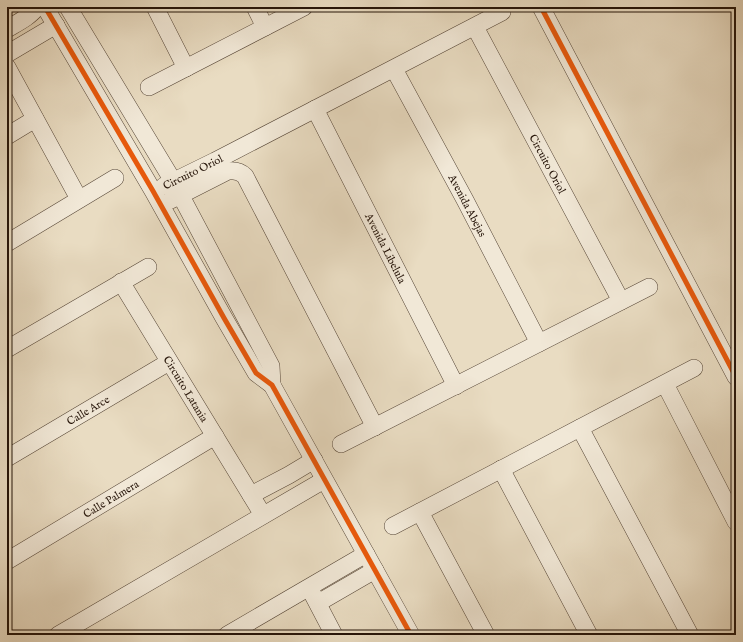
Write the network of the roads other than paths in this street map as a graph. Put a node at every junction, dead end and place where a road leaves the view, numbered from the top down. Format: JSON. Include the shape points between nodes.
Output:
{"nodes":[{"id":1,"x":37,"y":7,"type":"edge"},
{"id":2,"x":45,"y":7,"type":"edge"},
{"id":3,"x":68,"y":7,"type":"edge"},
{"id":4,"x":155,"y":7,"type":"edge"},
{"id":5,"x":255,"y":7,"type":"edge"},
{"id":6,"x":304,"y":7,"type":"edge"},
{"id":7,"x":541,"y":7,"type":"edge"},
{"id":8,"x":502,"y":12,"type":"dead end"},
{"id":9,"x":56,"y":25,"type":"junction"},
{"id":10,"x":265,"y":27,"type":"junction"},
{"id":11,"x":475,"y":27,"type":"junction"},
{"id":12,"x":7,"y":29,"type":"edge"},
{"id":13,"x":7,"y":54,"type":"edge"},
{"id":14,"x":7,"y":67,"type":"edge"},
{"id":15,"x":186,"y":68,"type":"junction"},
{"id":16,"x":394,"y":69,"type":"junction"},
{"id":17,"x":149,"y":87,"type":"dead end"},
{"id":18,"x":315,"y":109,"type":"junction"},
{"id":19,"x":35,"y":119,"type":"junction"},
{"id":20,"x":7,"y":136,"type":"edge"},
{"id":21,"x":233,"y":152,"type":"junction"},
{"id":22,"x":235,"y":170,"type":"junction"},
{"id":23,"x":115,"y":178,"type":"dead end"},
{"id":24,"x":177,"y":188,"type":"junction"},
{"id":25,"x":153,"y":191,"type":"junction"},
{"id":26,"x":80,"y":199,"type":"junction"},
{"id":27,"x":161,"y":206,"type":"junction"},
{"id":28,"x":7,"y":243,"type":"edge"},
{"id":29,"x":148,"y":267,"type":"dead end"},
{"id":30,"x":121,"y":282,"type":"junction"},
{"id":31,"x":649,"y":287,"type":"dead end"},
{"id":32,"x":621,"y":301,"type":"junction"},
{"id":33,"x":539,"y":344,"type":"junction"},
{"id":34,"x":7,"y":349,"type":"edge"},
{"id":35,"x":169,"y":362,"type":"junction"},
{"id":36,"x":694,"y":368,"type":"dead end"},
{"id":37,"x":736,"y":377,"type":"edge"},
{"id":38,"x":665,"y":384,"type":"junction"},
{"id":39,"x":272,"y":385,"type":"junction"},
{"id":40,"x":456,"y":386,"type":"junction"},
{"id":41,"x":375,"y":427,"type":"junction"},
{"id":42,"x":580,"y":428,"type":"junction"},
{"id":43,"x":215,"y":436,"type":"junction"},
{"id":44,"x":341,"y":444,"type":"dead end"},
{"id":45,"x":7,"y":458,"type":"edge"},
{"id":46,"x":314,"y":460,"type":"junction"},
{"id":47,"x":501,"y":469,"type":"junction"},
{"id":48,"x":324,"y":480,"type":"junction"},
{"id":49,"x":251,"y":495,"type":"junction"},
{"id":50,"x":420,"y":512,"type":"junction"},
{"id":51,"x":263,"y":515,"type":"junction"},
{"id":52,"x":736,"y":522,"type":"edge"},
{"id":53,"x":393,"y":526,"type":"dead end"},
{"id":54,"x":366,"y":554,"type":"junction"},
{"id":55,"x":7,"y":561,"type":"edge"},
{"id":56,"x":375,"y":570,"type":"junction"},
{"id":57,"x":309,"y":587,"type":"junction"},
{"id":58,"x":318,"y":603,"type":"junction"},
{"id":59,"x":58,"y":635,"type":"edge"},
{"id":60,"x":227,"y":635,"type":"edge"},
{"id":61,"x":334,"y":635,"type":"edge"},
{"id":62,"x":411,"y":635,"type":"edge"},
{"id":63,"x":486,"y":635,"type":"edge"},
{"id":64,"x":589,"y":635,"type":"edge"},
{"id":65,"x":690,"y":635,"type":"edge"}],
"edges":[{"from":1,"to":12,"type":"street"},
{"from":2,"to":9,"type":"street"},
{"from":3,"to":24,"type":"street"},
{"from":4,"to":15,"type":"street"},
{"from":5,"to":10,"type":"street"},
{"from":6,"to":10,"type":"street"},
{"from":7,"to":37,"type":"street"},
{"from":8,"to":11,"type":"street","name":"Circuito Oriol"},
{"from":9,"to":13,"type":"street"},
{"from":9,"to":25,"type":"street"},
{"from":10,"to":15,"type":"street"},
{"from":11,"to":16,"type":"street","name":"Circuito Oriol"},
{"from":11,"to":32,"type":"street","name":"Circuito Oriol"},
{"from":14,"to":19,"type":"street"},
{"from":15,"to":17,"type":"street"},
{"from":16,"to":18,"type":"street","name":"Circuito Oriol"},
{"from":16,"to":33,"type":"street","name":"Avenida Abejas"},
{"from":18,"to":21,"type":"street","name":"Circuito Oriol"},
{"from":18,"to":40,"type":"street","name":"Avenida Libelula"},
{"from":19,"to":20,"type":"street"},
{"from":19,"to":26,"type":"street"},
{"from":21,"to":22,"type":"street","name":"Circuito Oriol"},
{"from":21,"to":24,"type":"street","name":"Circuito Oriol"},
{"from":22,"to":24,"type":"street","name":"Circuito Oriol"},
{"from":22,"to":41,"type":"street","name":"Circuito Oriol","via":[[241,172],[250,185]]},
{"from":23,"to":26,"type":"street"},
{"from":24,"to":25,"type":"street","name":"Circuito Oriol"},
{"from":24,"to":27,"type":"street","name":"Circuito Oriol"},
{"from":24,"to":39,"type":"street","via":[[271,366]]},
{"from":25,"to":27,"type":"street"},
{"from":26,"to":28,"type":"street"},
{"from":27,"to":39,"type":"street","via":[[256,373]]},
{"from":29,"to":30,"type":"street"},
{"from":30,"to":34,"type":"street"},
{"from":30,"to":35,"type":"street","name":"Circuito Latania"},
{"from":31,"to":32,"type":"street"},
{"from":32,"to":33,"type":"street"},
{"from":33,"to":40,"type":"street"},
{"from":35,"to":43,"type":"street","name":"Circuito Latania"},
{"from":35,"to":45,"type":"street","name":"Calle Arce"},
{"from":36,"to":38,"type":"street"},
{"from":38,"to":42,"type":"street"},
{"from":38,"to":52,"type":"street"},
{"from":39,"to":46,"type":"street"},
{"from":40,"to":41,"type":"street"},
{"from":41,"to":44,"type":"street"},
{"from":42,"to":47,"type":"street"},
{"from":42,"to":65,"type":"street"},
{"from":43,"to":49,"type":"street","name":"Circuito Latania"},
{"from":43,"to":55,"type":"street","name":"Calle Palmera"},
{"from":46,"to":48,"type":"street"},
{"from":46,"to":49,"type":"street"},
{"from":47,"to":50,"type":"street"},
{"from":47,"to":64,"type":"street"},
{"from":48,"to":51,"type":"street"},
{"from":48,"to":54,"type":"street"},
{"from":49,"to":51,"type":"street","name":"Circuito Latania"},
{"from":50,"to":53,"type":"street"},
{"from":50,"to":63,"type":"street"},
{"from":51,"to":59,"type":"street"},
{"from":54,"to":56,"type":"street"},
{"from":54,"to":57,"type":"street"},
{"from":56,"to":58,"type":"street"},
{"from":56,"to":62,"type":"street"},
{"from":57,"to":58,"type":"street"},
{"from":57,"to":60,"type":"street"},
{"from":58,"to":61,"type":"street"}]}
